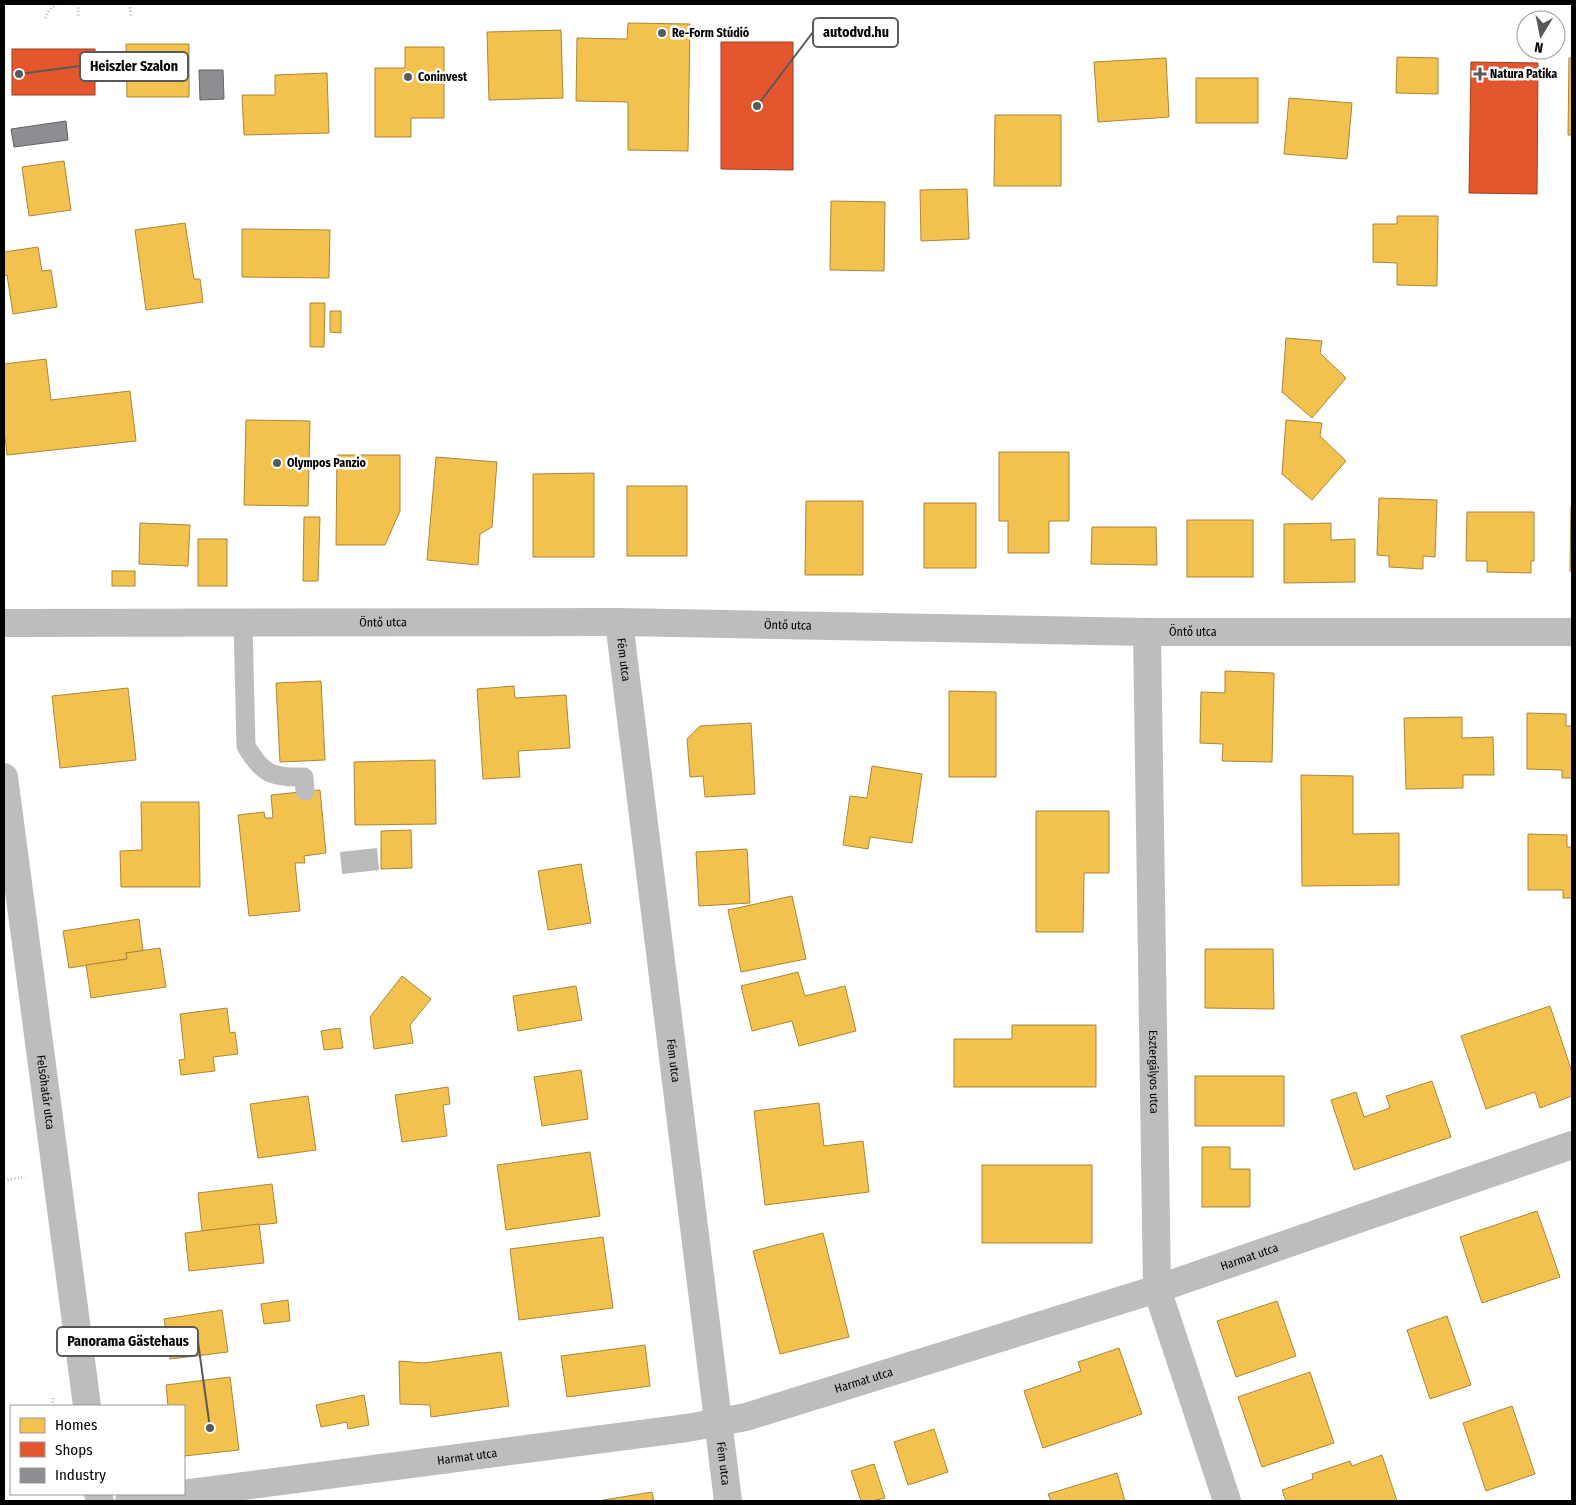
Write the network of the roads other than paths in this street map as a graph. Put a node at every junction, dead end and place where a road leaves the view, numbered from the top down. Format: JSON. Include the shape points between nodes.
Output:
{"nodes":[{"id":1,"x":4,"y":622,"type":"edge"},
{"id":2,"x":243,"y":622,"type":"junction"},
{"id":3,"x":619,"y":622,"type":"junction"},
{"id":4,"x":1147,"y":632,"type":"junction"},
{"id":5,"x":1572,"y":632,"type":"edge"},
{"id":6,"x":4,"y":777,"type":"edge"},
{"id":7,"x":305,"y":792,"type":"dead end"},
{"id":8,"x":1572,"y":1145,"type":"edge"},
{"id":9,"x":1157,"y":1289,"type":"junction"},
{"id":10,"x":87,"y":1405,"type":"edge"},
{"id":11,"x":718,"y":1422,"type":"junction"},
{"id":12,"x":185,"y":1494,"type":"edge"},
{"id":13,"x":175,"y":1495,"type":"edge"},
{"id":14,"x":129,"y":1501,"type":"edge"},
{"id":15,"x":728,"y":1501,"type":"edge"},
{"id":16,"x":1227,"y":1501,"type":"edge"}],
"edges":[{"from":1,"to":2,"type":"street","name":"Öntő utca"},
{"from":2,"to":3,"type":"street","name":"Öntő utca"},
{"from":2,"to":7,"type":"lane","via":[[246,746],[266,772],[283,778],[304,777]]},
{"from":3,"to":4,"type":"street","name":"Öntő utca"},
{"from":3,"to":11,"type":"street","name":"Fém utca"},
{"from":4,"to":5,"type":"street","name":"Öntő utca"},
{"from":4,"to":9,"type":"street","name":"Esztergályos utca"},
{"from":6,"to":10,"type":"street","name":"Felsőhatár utca"},
{"from":8,"to":9,"type":"street","name":"Harmat utca"},
{"from":9,"to":11,"type":"street","name":"Harmat utca","via":[[755,1414]]},
{"from":9,"to":16,"type":"street","name":"Esztergályos utca"},
{"from":11,"to":12,"type":"street","name":"Harmat utca"},
{"from":11,"to":15,"type":"street","name":"Fém utca"},
{"from":13,"to":14,"type":"street","name":"Harmat utca"}]}
